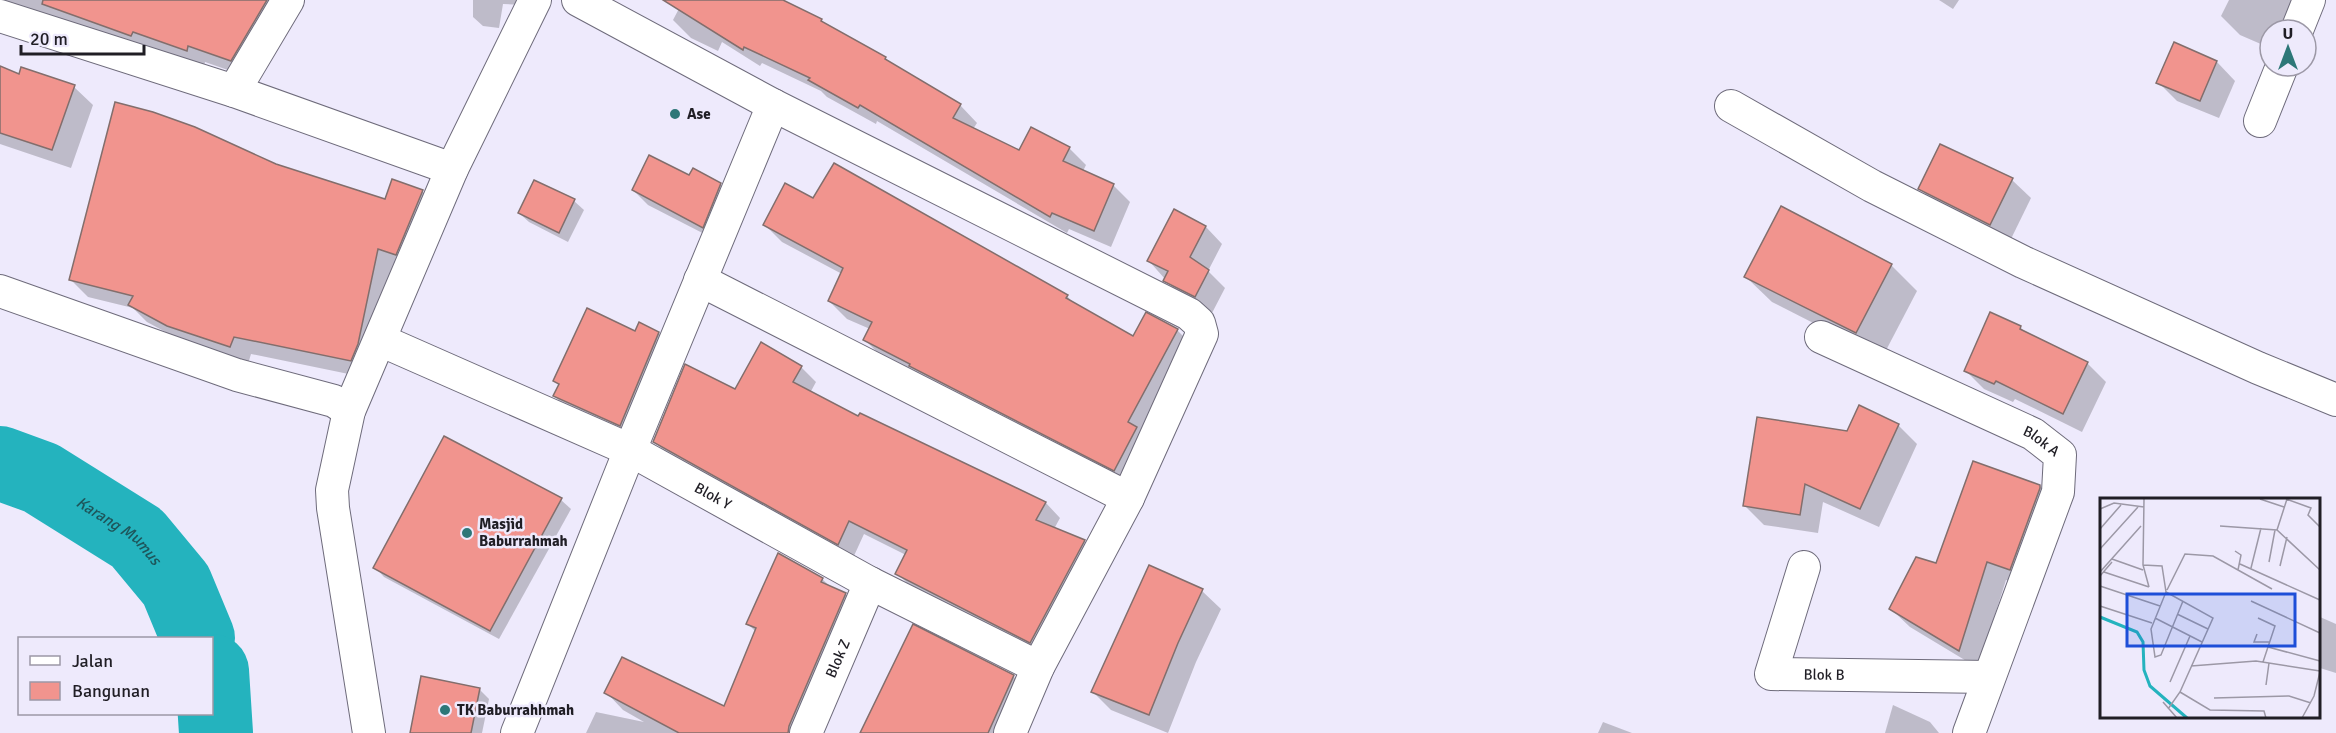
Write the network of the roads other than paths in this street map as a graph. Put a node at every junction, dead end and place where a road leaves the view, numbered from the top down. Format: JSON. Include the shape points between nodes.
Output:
{"nodes":[{"id":1,"x":288,"y":0,"type":"edge"},
{"id":2,"x":534,"y":0,"type":"edge"},
{"id":3,"x":578,"y":0,"type":"edge"},
{"id":4,"x":2309,"y":0,"type":"edge"},
{"id":5,"x":0,"y":16,"type":"edge"},
{"id":6,"x":2302,"y":18,"type":"edge"},
{"id":7,"x":2277,"y":78,"type":"edge"},
{"id":8,"x":234,"y":91,"type":"junction"},
{"id":9,"x":773,"y":105,"type":"junction"},
{"id":10,"x":1731,"y":106,"type":"dead end"},
{"id":11,"x":2260,"y":121,"type":"dead end"},
{"id":12,"x":452,"y":169,"type":"junction"},
{"id":13,"x":700,"y":280,"type":"junction"},
{"id":14,"x":0,"y":291,"type":"edge"},
{"id":15,"x":1821,"y":337,"type":"dead end"},
{"id":16,"x":380,"y":340,"type":"junction"},
{"id":17,"x":2336,"y":400,"type":"edge"},
{"id":18,"x":349,"y":411,"type":"junction"},
{"id":19,"x":630,"y":450,"type":"junction"},
{"id":20,"x":1128,"y":498,"type":"junction"},
{"id":21,"x":1804,"y":567,"type":"dead end"},
{"id":22,"x":870,"y":583,"type":"junction"},
{"id":23,"x":1038,"y":667,"type":"junction"},
{"id":24,"x":1989,"y":677,"type":"junction"},
{"id":25,"x":369,"y":733,"type":"edge"},
{"id":26,"x":517,"y":733,"type":"edge"},
{"id":27,"x":806,"y":733,"type":"edge"},
{"id":28,"x":1010,"y":733,"type":"edge"},
{"id":29,"x":1969,"y":733,"type":"edge"}],
"edges":[{"from":1,"to":8,"type":"street"},
{"from":2,"to":12,"type":"street"},
{"from":3,"to":9,"type":"street"},
{"from":4,"to":6,"type":"street"},
{"from":5,"to":8,"type":"street"},
{"from":7,"to":11,"type":"street"},
{"from":8,"to":12,"type":"street"},
{"from":9,"to":13,"type":"street"},
{"from":9,"to":20,"type":"street","via":[[1189,314],[1199,323],[1202,334]]},
{"from":10,"to":17,"type":"street","via":[[1872,186],[2023,262]]},
{"from":12,"to":16,"type":"street"},
{"from":13,"to":19,"type":"street"},
{"from":13,"to":20,"type":"street"},
{"from":14,"to":18,"type":"street","via":[[237,375],[334,401]]},
{"from":15,"to":24,"type":"street","name":"Blok A","via":[[2033,434],[2060,455],[2058,492]]},
{"from":16,"to":18,"type":"street"},
{"from":16,"to":19,"type":"street","name":"Blok Y"},
{"from":18,"to":25,"type":"street","via":[[332,490],[333,508]]},
{"from":19,"to":22,"type":"street","name":"Blok Y"},
{"from":19,"to":26,"type":"street"},
{"from":20,"to":23,"type":"street"},
{"from":21,"to":24,"type":"street","name":"Blok B","via":[[1771,674]]},
{"from":22,"to":23,"type":"street","name":"Blok Y"},
{"from":22,"to":27,"type":"street","name":"Blok Z"},
{"from":23,"to":28,"type":"street"},
{"from":24,"to":29,"type":"street","name":"Blok A"}]}
